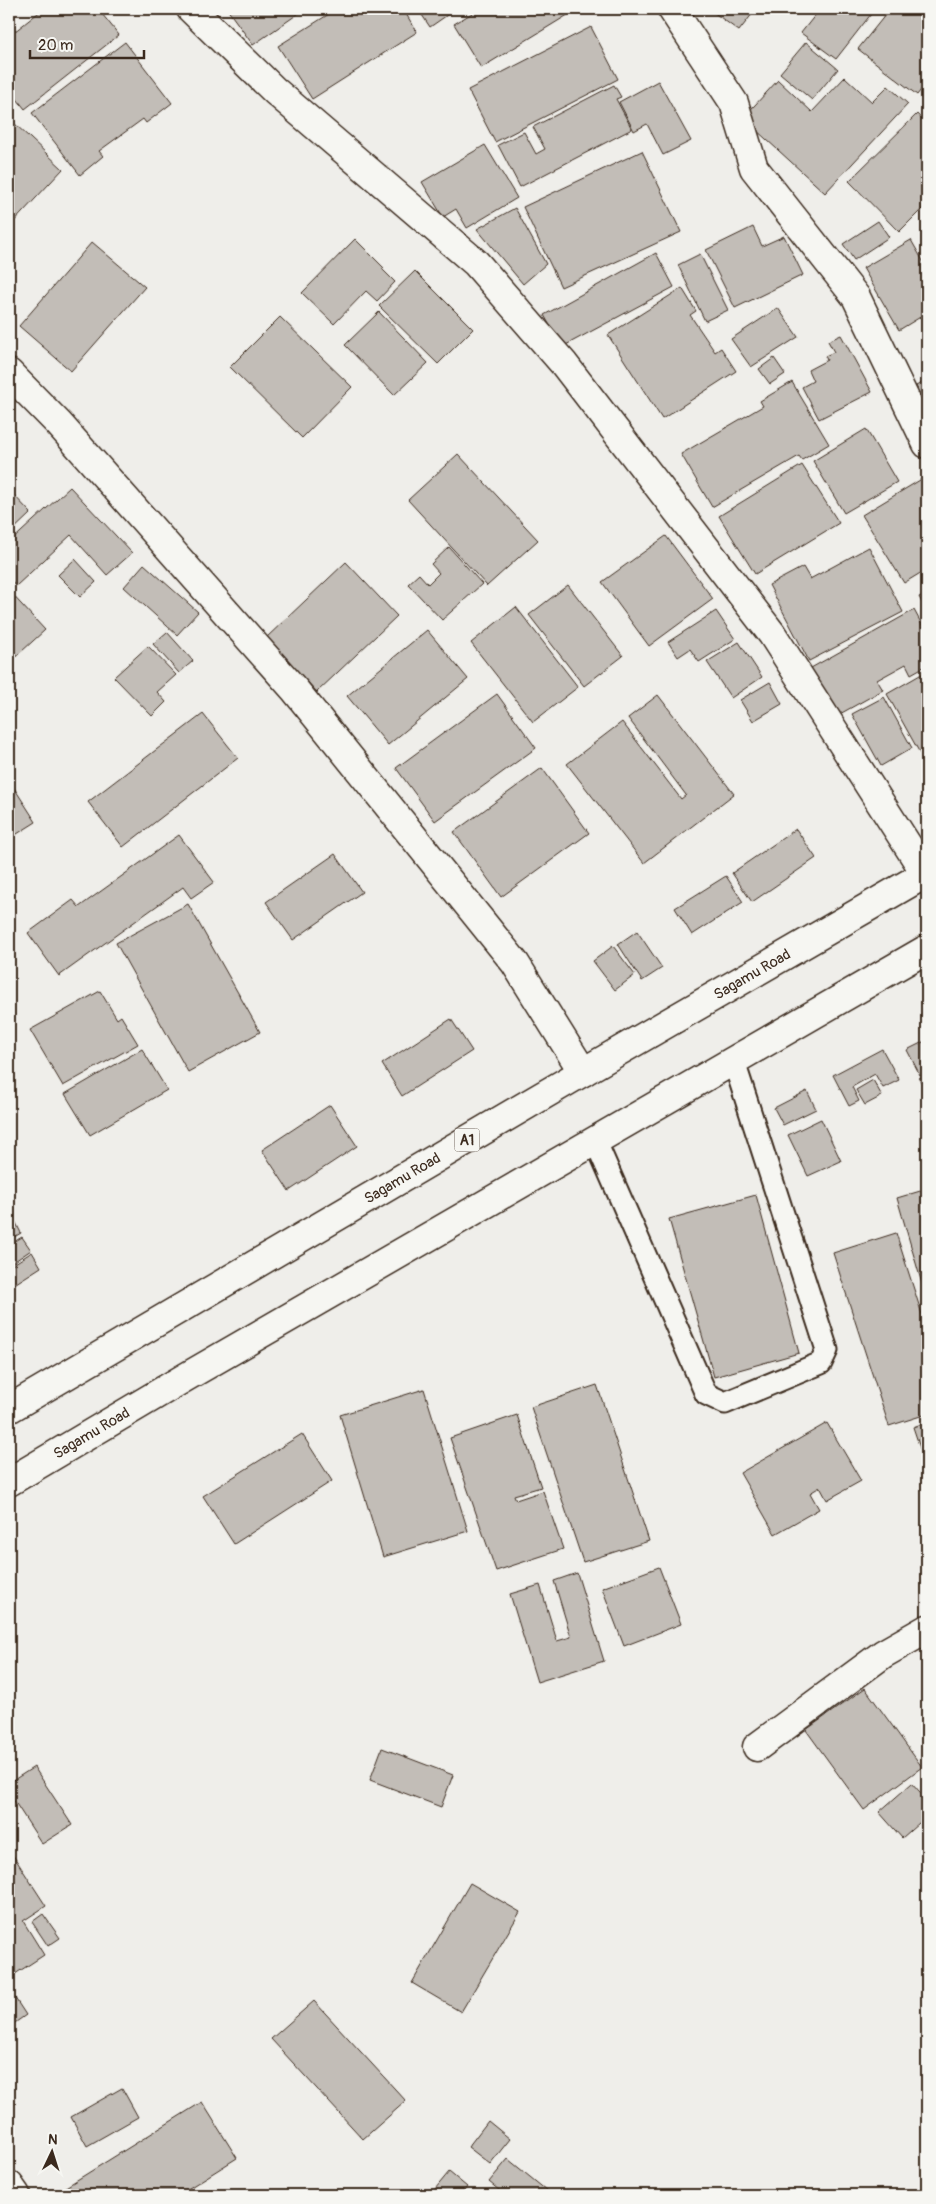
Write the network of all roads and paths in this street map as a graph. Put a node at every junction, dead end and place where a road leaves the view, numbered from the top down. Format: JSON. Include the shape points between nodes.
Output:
{"nodes":[{"id":1,"x":191,"y":9,"type":"edge"},
{"id":2,"x":672,"y":9,"type":"edge"},
{"id":3,"x":9,"y":373,"type":"edge"},
{"id":4,"x":927,"y":444,"type":"edge"},
{"id":5,"x":927,"y":873,"type":"edge"},
{"id":6,"x":927,"y":949,"type":"edge"},
{"id":7,"x":734,"y":1062,"type":"junction"},
{"id":8,"x":583,"y":1072,"type":"junction"},
{"id":9,"x":595,"y":1140,"type":"junction"},
{"id":10,"x":9,"y":1410,"type":"edge"},
{"id":11,"x":9,"y":1482,"type":"edge"},
{"id":12,"x":927,"y":1629,"type":"edge"},
{"id":13,"x":757,"y":1747,"type":"dead end"},
{"id":14,"x":9,"y":2185,"type":"edge"},
{"id":15,"x":16,"y":2195,"type":"edge"}],
"edges":[{"from":1,"to":5,"type":"main road","via":[[274,91],[476,263],[564,364],[772,634]]},
{"from":2,"to":4,"type":"main road","via":[[734,103],[754,168],[856,297]]},
{"from":3,"to":8,"type":"main road","via":[[59,424],[295,690],[515,963]]},
{"from":5,"to":8,"type":"main road","name":"Sagamu Road","number":"A1"},
{"from":6,"to":7,"type":"main road","name":"Sagamu Road"},
{"from":7,"to":9,"type":"main road","name":"Sagamu Road"},
{"from":7,"to":9,"type":"lane","via":[[827,1350],[821,1364],[725,1403],[706,1394]]},
{"from":8,"to":10,"type":"main road","name":"Sagamu Road","number":"A1"},
{"from":9,"to":11,"type":"main road","name":"Sagamu Road"},
{"from":12,"to":13,"type":"main road","via":[[883,1654]]},
{"from":14,"to":15,"type":"main road"}]}
